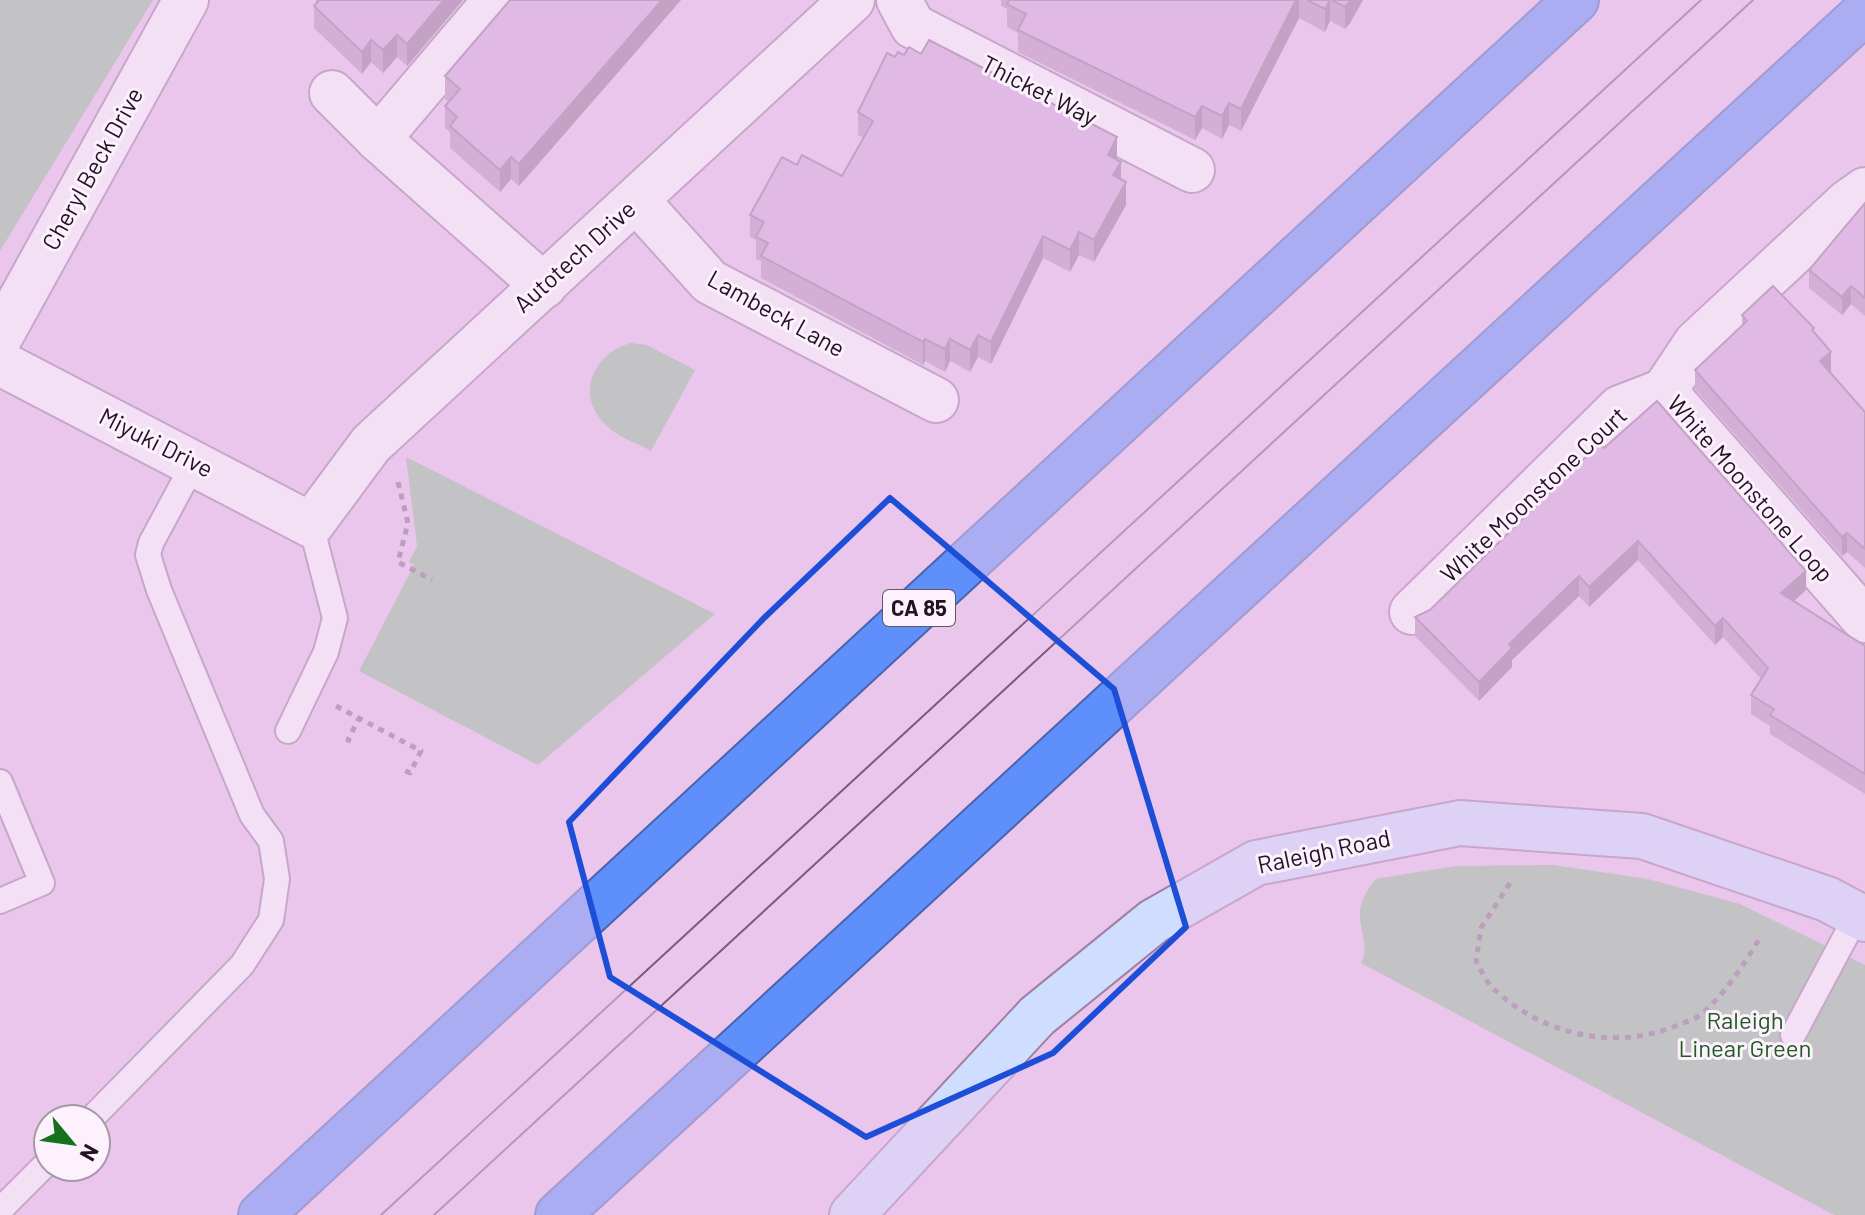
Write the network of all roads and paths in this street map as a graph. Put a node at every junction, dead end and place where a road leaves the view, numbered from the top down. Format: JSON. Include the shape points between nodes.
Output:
{"nodes":[{"id":1,"x":186,"y":0,"type":"edge"},
{"id":2,"x":496,"y":0,"type":"edge"},
{"id":3,"x":852,"y":0,"type":"edge"},
{"id":4,"x":899,"y":0,"type":"edge"},
{"id":5,"x":1576,"y":0,"type":"edge"},
{"id":6,"x":1865,"y":12,"type":"edge"},
{"id":7,"x":332,"y":93,"type":"dead end"},
{"id":8,"x":378,"y":139,"type":"junction"},
{"id":9,"x":1192,"y":170,"type":"dead end"},
{"id":10,"x":1865,"y":190,"type":"edge"},
{"id":11,"x":637,"y":201,"type":"junction"},
{"id":12,"x":544,"y":286,"type":"junction"},
{"id":13,"x":0,"y":337,"type":"edge"},
{"id":14,"x":0,"y":363,"type":"edge"},
{"id":15,"x":1664,"y":391,"type":"junction"},
{"id":16,"x":936,"y":400,"type":"dead end"},
{"id":17,"x":194,"y":463,"type":"junction"},
{"id":18,"x":393,"y":472,"type":"dead end"},
{"id":19,"x":311,"y":525,"type":"junction"},
{"id":20,"x":432,"y":580,"type":"dead end"},
{"id":21,"x":1412,"y":612,"type":"dead end"},
{"id":22,"x":1865,"y":620,"type":"edge"},
{"id":23,"x":307,"y":691,"type":"junction"},
{"id":24,"x":359,"y":718,"type":"junction"},
{"id":25,"x":288,"y":731,"type":"dead end"},
{"id":26,"x":351,"y":741,"type":"dead end"},
{"id":27,"x":404,"y":770,"type":"dead end"},
{"id":28,"x":0,"y":782,"type":"edge"},
{"id":29,"x":1510,"y":883,"type":"dead end"},
{"id":30,"x":0,"y":901,"type":"edge"},
{"id":31,"x":1861,"y":917,"type":"edge"},
{"id":32,"x":1760,"y":938,"type":"dead end"},
{"id":33,"x":1793,"y":1035,"type":"dead end"},
{"id":34,"x":107,"y":1103,"type":"edge"},
{"id":35,"x":32,"y":1178,"type":"edge"},
{"id":36,"x":0,"y":1210,"type":"edge"},
{"id":37,"x":261,"y":1215,"type":"edge"},
{"id":38,"x":558,"y":1215,"type":"edge"},
{"id":39,"x":852,"y":1215,"type":"edge"}],
"edges":[{"from":1,"to":13,"type":"street","name":"Cheryl Beck Drive"},
{"from":2,"to":8,"type":"street"},
{"from":3,"to":11,"type":"street","name":"Autotech Drive"},
{"from":4,"to":9,"type":"street","name":"Thicket Way","via":[[913,26]]},
{"from":5,"to":37,"type":"highway","number":"CA 85"},
{"from":6,"to":38,"type":"highway"},
{"from":7,"to":8,"type":"street"},
{"from":8,"to":12,"type":"street"},
{"from":10,"to":15,"type":"street","name":"White Moonstone Loop","via":[[1696,343]]},
{"from":11,"to":12,"type":"street","name":"Autotech Drive"},
{"from":11,"to":16,"type":"street","name":"Lambeck Lane","via":[[710,282]]},
{"from":12,"to":19,"type":"street","name":"Autotech Drive","via":[[371,444]]},
{"from":14,"to":17,"type":"street","name":"Miyuki Drive"},
{"from":15,"to":21,"type":"street","name":"White Moonstone Court","via":[[1620,408]]},
{"from":15,"to":22,"type":"street","name":"White Moonstone Loop"},
{"from":17,"to":19,"type":"street","name":"Miyuki Drive"},
{"from":17,"to":34,"type":"lane","via":[[148,555],[252,815],[271,841],[277,879],[271,920],[242,965]]},
{"from":18,"to":20,"type":"path","via":[[408,523],[398,562]]},
{"from":19,"to":23,"type":"lane","via":[[335,618]]},
{"from":23,"to":24,"type":"path"},
{"from":23,"to":25,"type":"lane"},
{"from":24,"to":26,"type":"path"},
{"from":24,"to":27,"type":"path","via":[[421,751],[410,773]]},
{"from":28,"to":30,"type":"lane","via":[[42,883]]},
{"from":29,"to":32,"type":"path","via":[[1481,928],[1476,961],[1494,990],[1533,1017],[1574,1034],[1623,1039],[1658,1033],[1699,1016],[1736,976]]},
{"from":31,"to":33,"type":"lane"},
{"from":31,"to":39,"type":"street","name":"Raleigh Road","via":[[1827,899],[1642,836],[1460,823],[1256,863],[1154,921],[1037,1016]]},
{"from":35,"to":36,"type":"lane"}]}
